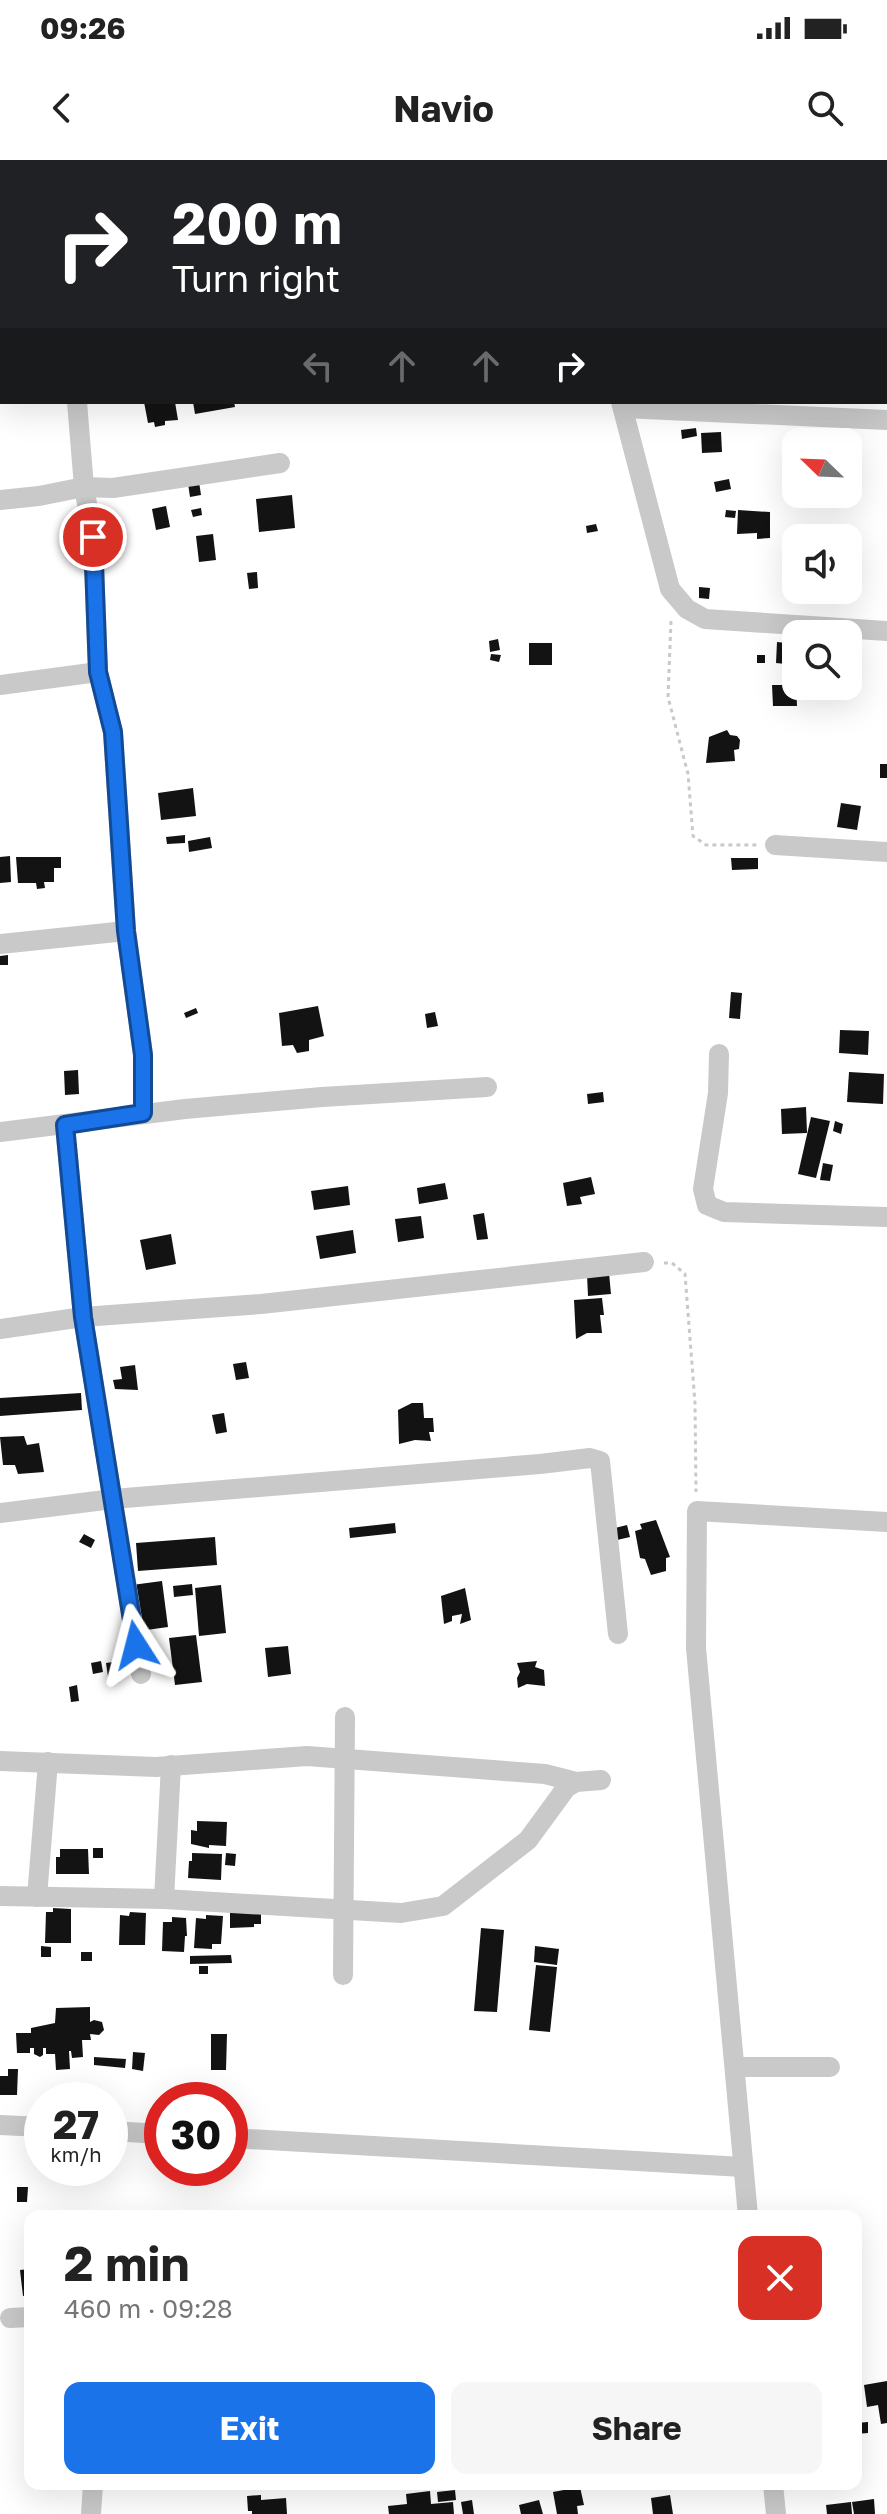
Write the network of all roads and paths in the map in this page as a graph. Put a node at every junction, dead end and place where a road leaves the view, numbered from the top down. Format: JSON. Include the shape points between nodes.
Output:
{"nodes":[{"id":1,"x":77,"y":404,"type":"edge"},
{"id":2,"x":622,"y":405,"type":"edge"},
{"id":3,"x":887,"y":420,"type":"edge"},
{"id":4,"x":280,"y":463,"type":"dead end"},
{"id":5,"x":84,"y":487,"type":"junction"},
{"id":6,"x":0,"y":500,"type":"edge"},
{"id":7,"x":671,"y":620,"type":"dead end"},
{"id":8,"x":887,"y":631,"type":"edge"},
{"id":9,"x":98,"y":672,"type":"junction"},
{"id":10,"x":0,"y":685,"type":"edge"},
{"id":11,"x":775,"y":845,"type":"joint"},
{"id":12,"x":887,"y":852,"type":"edge"},
{"id":13,"x":126,"y":931,"type":"junction"},
{"id":14,"x":0,"y":944,"type":"edge"},
{"id":15,"x":719,"y":1054,"type":"dead end"},
{"id":16,"x":487,"y":1087,"type":"dead end"},
{"id":17,"x":143,"y":1113,"type":"junction"},
{"id":18,"x":65,"y":1125,"type":"junction"},
{"id":19,"x":0,"y":1132,"type":"edge"},
{"id":20,"x":887,"y":1217,"type":"edge"},
{"id":21,"x":644,"y":1262,"type":"joint"},
{"id":22,"x":83,"y":1317,"type":"junction"},
{"id":23,"x":0,"y":1329,"type":"edge"},
{"id":24,"x":113,"y":1499,"type":"junction"},
{"id":25,"x":697,"y":1511,"type":"junction"},
{"id":26,"x":0,"y":1513,"type":"edge"},
{"id":27,"x":887,"y":1522,"type":"edge"},
{"id":28,"x":618,"y":1634,"type":"dead end"},
{"id":29,"x":141,"y":1674,"type":"dead end"},
{"id":30,"x":345,"y":1717,"type":"dead end"},
{"id":31,"x":344,"y":1760,"type":"junction"},
{"id":32,"x":0,"y":1761,"type":"edge"},
{"id":33,"x":48,"y":1762,"type":"junction"},
{"id":34,"x":171,"y":1765,"type":"junction"},
{"id":35,"x":601,"y":1780,"type":"dead end"},
{"id":36,"x":576,"y":1782,"type":"junction"},
{"id":37,"x":0,"y":1896,"type":"edge"},
{"id":38,"x":37,"y":1897,"type":"junction"},
{"id":39,"x":164,"y":1899,"type":"junction"},
{"id":40,"x":345,"y":1908,"type":"junction"},
{"id":41,"x":343,"y":1975,"type":"dead end"},
{"id":42,"x":735,"y":2067,"type":"junction"},
{"id":43,"x":830,"y":2067,"type":"dead end"},
{"id":44,"x":0,"y":2125,"type":"edge"},
{"id":45,"x":24,"y":2126,"type":"edge"},
{"id":46,"x":248,"y":2139,"type":"edge"},
{"id":47,"x":743,"y":2167,"type":"junction"},
{"id":48,"x":747,"y":2210,"type":"edge"},
{"id":49,"x":93,"y":2490,"type":"edge"},
{"id":50,"x":774,"y":2490,"type":"edge"},
{"id":51,"x":91,"y":2514,"type":"edge"},
{"id":52,"x":776,"y":2514,"type":"edge"}],
"edges":[{"from":1,"to":5,"type":"street"},
{"from":2,"to":3,"type":"street"},
{"from":2,"to":8,"type":"street","via":[[670,589],[687,609],[705,619]]},
{"from":4,"to":5,"type":"street","via":[[113,488]]},
{"from":5,"to":6,"type":"street"},
{"from":5,"to":9,"type":"street","via":[[93,537]]},
{"from":7,"to":11,"type":"path","via":[[668,697],[688,774],[693,836],[706,845]]},
{"from":9,"to":10,"type":"street"},
{"from":9,"to":13,"type":"street","via":[[113,732]]},
{"from":11,"to":12,"type":"street"},
{"from":13,"to":14,"type":"street"},
{"from":13,"to":17,"type":"street","via":[[143,1055]]},
{"from":15,"to":20,"type":"street","via":[[703,1189],[707,1205],[724,1212]]},
{"from":16,"to":17,"type":"street"},
{"from":17,"to":18,"type":"street"},
{"from":18,"to":19,"type":"street"},
{"from":18,"to":22,"type":"street"},
{"from":21,"to":22,"type":"street","via":[[261,1304]]},
{"from":21,"to":25,"type":"path","via":[[672,1263],[685,1274]]},
{"from":22,"to":23,"type":"street"},
{"from":22,"to":24,"type":"street"},
{"from":24,"to":26,"type":"street"},
{"from":24,"to":28,"type":"street","via":[[590,1458],[600,1461]]},
{"from":24,"to":29,"type":"street"},
{"from":25,"to":27,"type":"street"},
{"from":25,"to":42,"type":"street","via":[[696,1648]]},
{"from":30,"to":31,"type":"street"},
{"from":31,"to":34,"type":"street","via":[[307,1756]]},
{"from":31,"to":36,"type":"street","via":[[545,1774]]},
{"from":31,"to":40,"type":"street"},
{"from":32,"to":33,"type":"street"},
{"from":33,"to":34,"type":"street"},
{"from":33,"to":38,"type":"street"},
{"from":34,"to":39,"type":"street"},
{"from":35,"to":36,"type":"street"},
{"from":36,"to":40,"type":"street","via":[[528,1840],[443,1906],[401,1913]]},
{"from":37,"to":38,"type":"street"},
{"from":38,"to":39,"type":"street"},
{"from":39,"to":40,"type":"street"},
{"from":40,"to":41,"type":"street"},
{"from":42,"to":43,"type":"street"},
{"from":42,"to":47,"type":"street"},
{"from":44,"to":45,"type":"street"},
{"from":46,"to":47,"type":"street"},
{"from":47,"to":48,"type":"street"},
{"from":49,"to":51,"type":"street"},
{"from":50,"to":52,"type":"street"}]}
